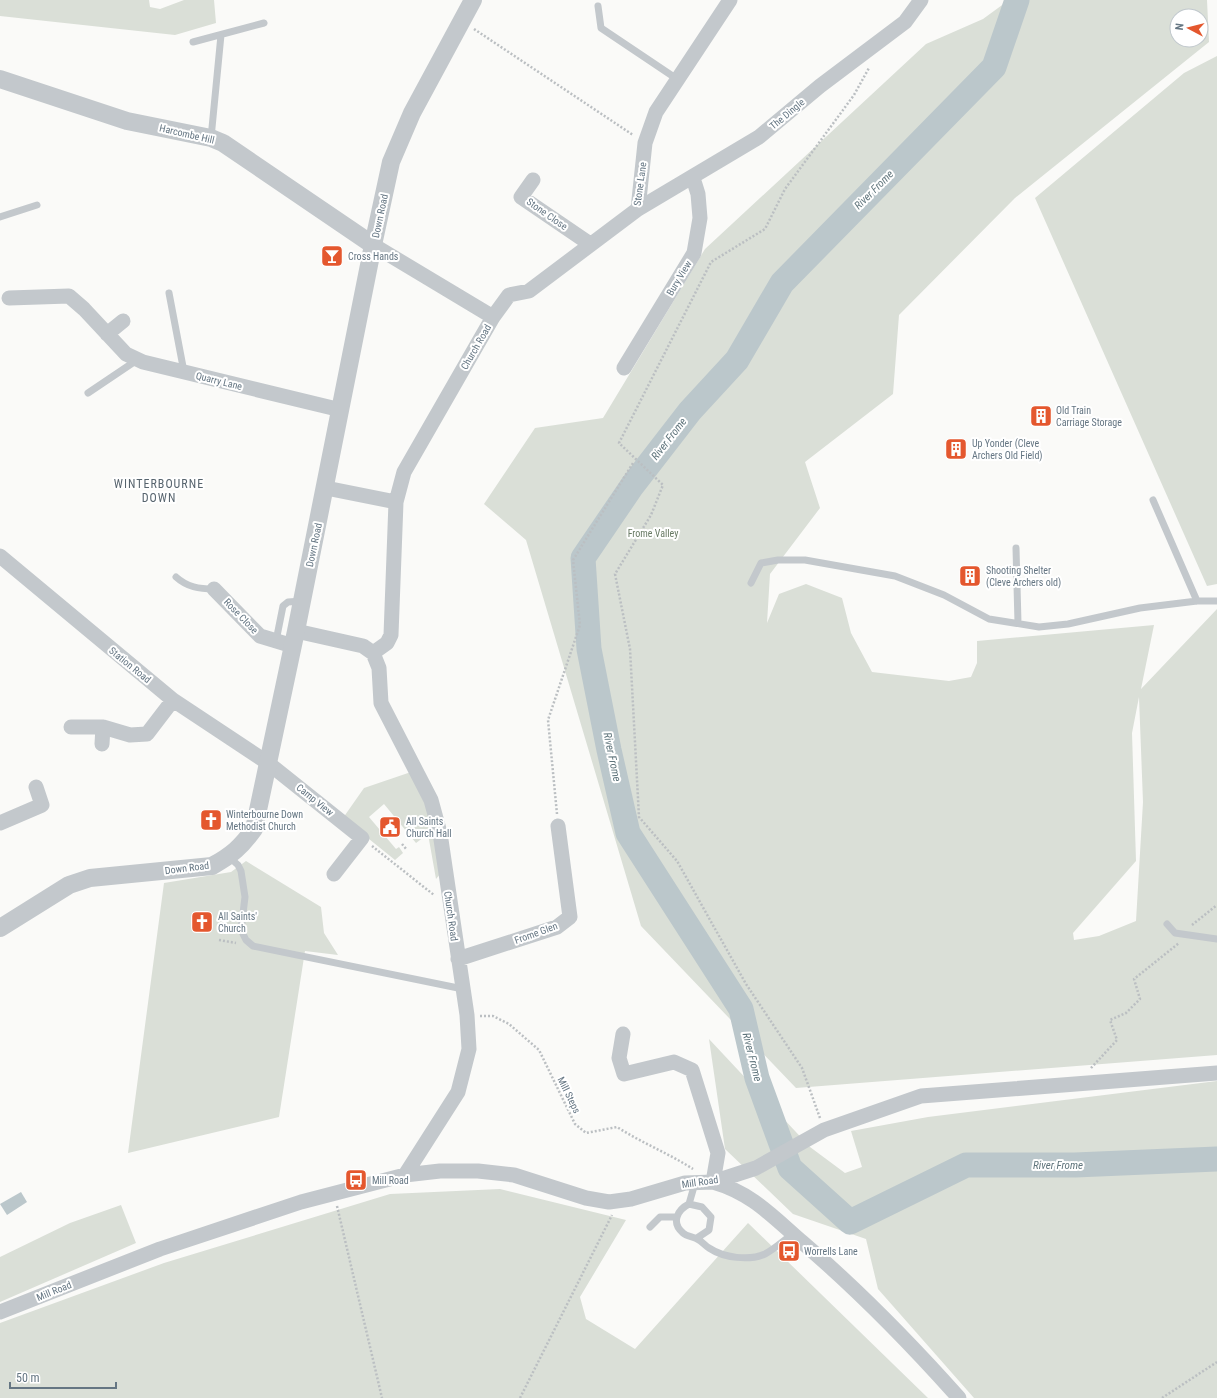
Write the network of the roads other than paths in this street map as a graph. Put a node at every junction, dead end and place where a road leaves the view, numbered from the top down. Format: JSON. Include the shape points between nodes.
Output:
{"nodes":[{"id":1,"x":473,"y":0,"type":"edge"},
{"id":2,"x":730,"y":0,"type":"edge"},
{"id":3,"x":921,"y":0,"type":"edge"},
{"id":4,"x":598,"y":6,"type":"dead end"},
{"id":5,"x":264,"y":23,"type":"dead end"},
{"id":6,"x":221,"y":35,"type":"junction"},
{"id":7,"x":193,"y":42,"type":"dead end"},
{"id":8,"x":0,"y":79,"type":"edge"},
{"id":9,"x":677,"y":79,"type":"junction"},
{"id":10,"x":211,"y":138,"type":"junction"},
{"id":11,"x":693,"y":178,"type":"junction"},
{"id":12,"x":534,"y":180,"type":"dead end"},
{"id":13,"x":36,"y":205,"type":"dead end"},
{"id":14,"x":638,"y":209,"type":"junction"},
{"id":15,"x":0,"y":217,"type":"edge"},
{"id":16,"x":590,"y":244,"type":"junction"},
{"id":17,"x":373,"y":245,"type":"junction"},
{"id":18,"x":168,"y":293,"type":"dead end"},
{"id":19,"x":9,"y":298,"type":"dead end"},
{"id":20,"x":493,"y":317,"type":"junction"},
{"id":21,"x":123,"y":321,"type":"dead end"},
{"id":22,"x":107,"y":334,"type":"junction"},
{"id":23,"x":137,"y":360,"type":"junction"},
{"id":24,"x":624,"y":368,"type":"dead end"},
{"id":25,"x":184,"y":372,"type":"junction"},
{"id":26,"x":88,"y":393,"type":"dead end"},
{"id":27,"x":341,"y":410,"type":"junction"},
{"id":28,"x":326,"y":488,"type":"junction"},
{"id":29,"x":1153,"y":500,"type":"dead end"},
{"id":30,"x":396,"y":502,"type":"junction"},
{"id":31,"x":1016,"y":548,"type":"dead end"},
{"id":32,"x":0,"y":556,"type":"edge"},
{"id":33,"x":176,"y":577,"type":"dead end"},
{"id":34,"x":751,"y":583,"type":"dead end"},
{"id":35,"x":214,"y":589,"type":"joint"},
{"id":36,"x":1197,"y":601,"type":"junction"},
{"id":37,"x":1217,"y":601,"type":"edge"},
{"id":38,"x":1018,"y":623,"type":"junction"},
{"id":39,"x":288,"y":639,"type":"junction"},
{"id":40,"x":373,"y":653,"type":"junction"},
{"id":41,"x":173,"y":700,"type":"junction"},
{"id":42,"x":71,"y":727,"type":"dead end"},
{"id":43,"x":103,"y":727,"type":"junction"},
{"id":44,"x":102,"y":744,"type":"dead end"},
{"id":45,"x":268,"y":763,"type":"junction"},
{"id":46,"x":36,"y":786,"type":"dead end"},
{"id":47,"x":0,"y":823,"type":"edge"},
{"id":48,"x":558,"y":826,"type":"road end"},
{"id":49,"x":228,"y":857,"type":"junction"},
{"id":50,"x":334,"y":874,"type":"dead end"},
{"id":51,"x":1166,"y":924,"type":"dead end"},
{"id":52,"x":0,"y":928,"type":"edge"},
{"id":53,"x":1217,"y":939,"type":"edge"},
{"id":54,"x":458,"y":959,"type":"junction"},
{"id":55,"x":462,"y":990,"type":"junction"},
{"id":56,"x":623,"y":1034,"type":"dead end"},
{"id":57,"x":1217,"y":1073,"type":"edge"},
{"id":58,"x":405,"y":1175,"type":"junction"},
{"id":59,"x":713,"y":1182,"type":"junction"},
{"id":60,"x":695,"y":1183,"type":"junction"},
{"id":61,"x":689,"y":1204,"type":"junction"},
{"id":62,"x":677,"y":1217,"type":"junction"},
{"id":63,"x":650,"y":1227,"type":"dead end"},
{"id":64,"x":793,"y":1234,"type":"junction"},
{"id":65,"x":697,"y":1238,"type":"junction"},
{"id":66,"x":0,"y":1312,"type":"edge"},
{"id":67,"x":959,"y":1398,"type":"edge"}],
"edges":[{"from":1,"to":17,"type":"street","name":"Down Road","via":[[412,113],[392,162]]},
{"from":2,"to":9,"type":"street","name":"Stone Lane"},
{"from":3,"to":11,"type":"street","name":"The Dingle","via":[[905,22],[820,86],[759,137]]},
{"from":4,"to":9,"type":"lane","via":[[602,28]]},
{"from":5,"to":6,"type":"lane"},
{"from":6,"to":7,"type":"lane"},
{"from":6,"to":10,"type":"lane"},
{"from":8,"to":10,"type":"street","name":"Harcombe Hill","via":[[127,121]]},
{"from":9,"to":14,"type":"street","name":"Stone Lane","via":[[656,112],[645,143]]},
{"from":10,"to":17,"type":"street","name":"Harcombe Hill","via":[[223,143]]},
{"from":11,"to":14,"type":"street","name":"The Dingle"},
{"from":11,"to":24,"type":"street","name":"Bury View","via":[[698,194],[700,218],[694,253]]},
{"from":12,"to":16,"type":"street","name":"Stone Close","via":[[521,197]]},
{"from":13,"to":15,"type":"lane"},
{"from":14,"to":16,"type":"street","name":"Stone Lane"},
{"from":16,"to":20,"type":"street","name":"Stone Lane","via":[[529,291],[509,295]]},
{"from":17,"to":20,"type":"street","name":"Church Road"},
{"from":17,"to":27,"type":"street","name":"Down Road"},
{"from":18,"to":25,"type":"lane"},
{"from":19,"to":22,"type":"street","name":"Quarry Lane","via":[[68,296]]},
{"from":20,"to":30,"type":"street","name":"Church Road","via":[[404,472]]},
{"from":21,"to":22,"type":"street"},
{"from":22,"to":23,"type":"street","name":"Quarry Lane","via":[[126,354]]},
{"from":23,"to":25,"type":"street","name":"Quarry Lane"},
{"from":23,"to":26,"type":"lane"},
{"from":25,"to":27,"type":"street","name":"Quarry Lane"},
{"from":27,"to":28,"type":"street","name":"Down Road"},
{"from":28,"to":30,"type":"street"},
{"from":28,"to":39,"type":"street","name":"Down Road","via":[[303,601]]},
{"from":29,"to":36,"type":"lane"},
{"from":30,"to":40,"type":"street","name":"Church Road","via":[[391,635],[387,643]]},
{"from":31,"to":38,"type":"lane"},
{"from":32,"to":41,"type":"street","name":"Station Road"},
{"from":33,"to":35,"type":"lane","via":[[192,587]]},
{"from":34,"to":38,"type":"lane","via":[[761,563],[805,560],[894,576],[944,595],[989,619]]},
{"from":35,"to":39,"type":"street","name":"Rose Close","via":[[260,636]]},
{"from":36,"to":37,"type":"lane"},
{"from":36,"to":38,"type":"lane","via":[[1140,608],[1050,627]]},
{"from":39,"to":40,"type":"street","via":[[363,646]]},
{"from":39,"to":45,"type":"street","name":"Down Road"},
{"from":40,"to":54,"type":"street","name":"Church Road","via":[[379,668],[381,703],[431,800],[440,833],[445,888]]},
{"from":41,"to":43,"type":"street","via":[[147,734],[130,735]]},
{"from":41,"to":45,"type":"street","name":"Station Road"},
{"from":42,"to":43,"type":"street"},
{"from":43,"to":44,"type":"street"},
{"from":45,"to":49,"type":"street","name":"Down Road","via":[[254,829],[242,846]]},
{"from":45,"to":50,"type":"street","name":"Camp View","via":[[362,838]]},
{"from":46,"to":47,"type":"street","via":[[42,804]]},
{"from":48,"to":54,"type":"street","name":"Frome Glen","via":[[570,917],[557,927]]},
{"from":49,"to":52,"type":"street","name":"Down Road","via":[[212,866],[90,878],[76,882]]},
{"from":49,"to":55,"type":"lane","via":[[241,871],[245,897],[241,930],[253,946]]},
{"from":51,"to":53,"type":"lane","via":[[1175,933]]},
{"from":54,"to":55,"type":"street","name":"Church Road"},
{"from":55,"to":58,"type":"street","name":"Church Road","via":[[469,1048],[458,1092]]},
{"from":56,"to":59,"type":"street","via":[[619,1058],[624,1074],[674,1062],[692,1070],[718,1153]]},
{"from":57,"to":59,"type":"street","name":"Mill Road","via":[[921,1096],[824,1130],[756,1168]]},
{"from":58,"to":60,"type":"street","name":"Mill Road","via":[[440,1171],[478,1171],[514,1176],[586,1198],[608,1202],[685,1183]]},
{"from":58,"to":66,"type":"street","name":"Mill Road","via":[[301,1202],[160,1249]]},
{"from":59,"to":60,"type":"street","name":"Mill Road"},
{"from":59,"to":64,"type":"street","via":[[732,1187],[754,1200]]},
{"from":60,"to":61,"type":"lane"},
{"from":61,"to":62,"type":"lane","via":[[682,1207]]},
{"from":61,"to":65,"type":"lane","via":[[702,1207],[711,1217],[709,1230]]},
{"from":62,"to":63,"type":"lane","via":[[660,1217]]},
{"from":62,"to":65,"type":"lane","via":[[676,1221],[683,1233]]},
{"from":64,"to":65,"type":"lane","via":[[765,1254],[745,1258],[723,1255],[708,1248]]},
{"from":64,"to":67,"type":"street","via":[[834,1269],[915,1349]]}]}
